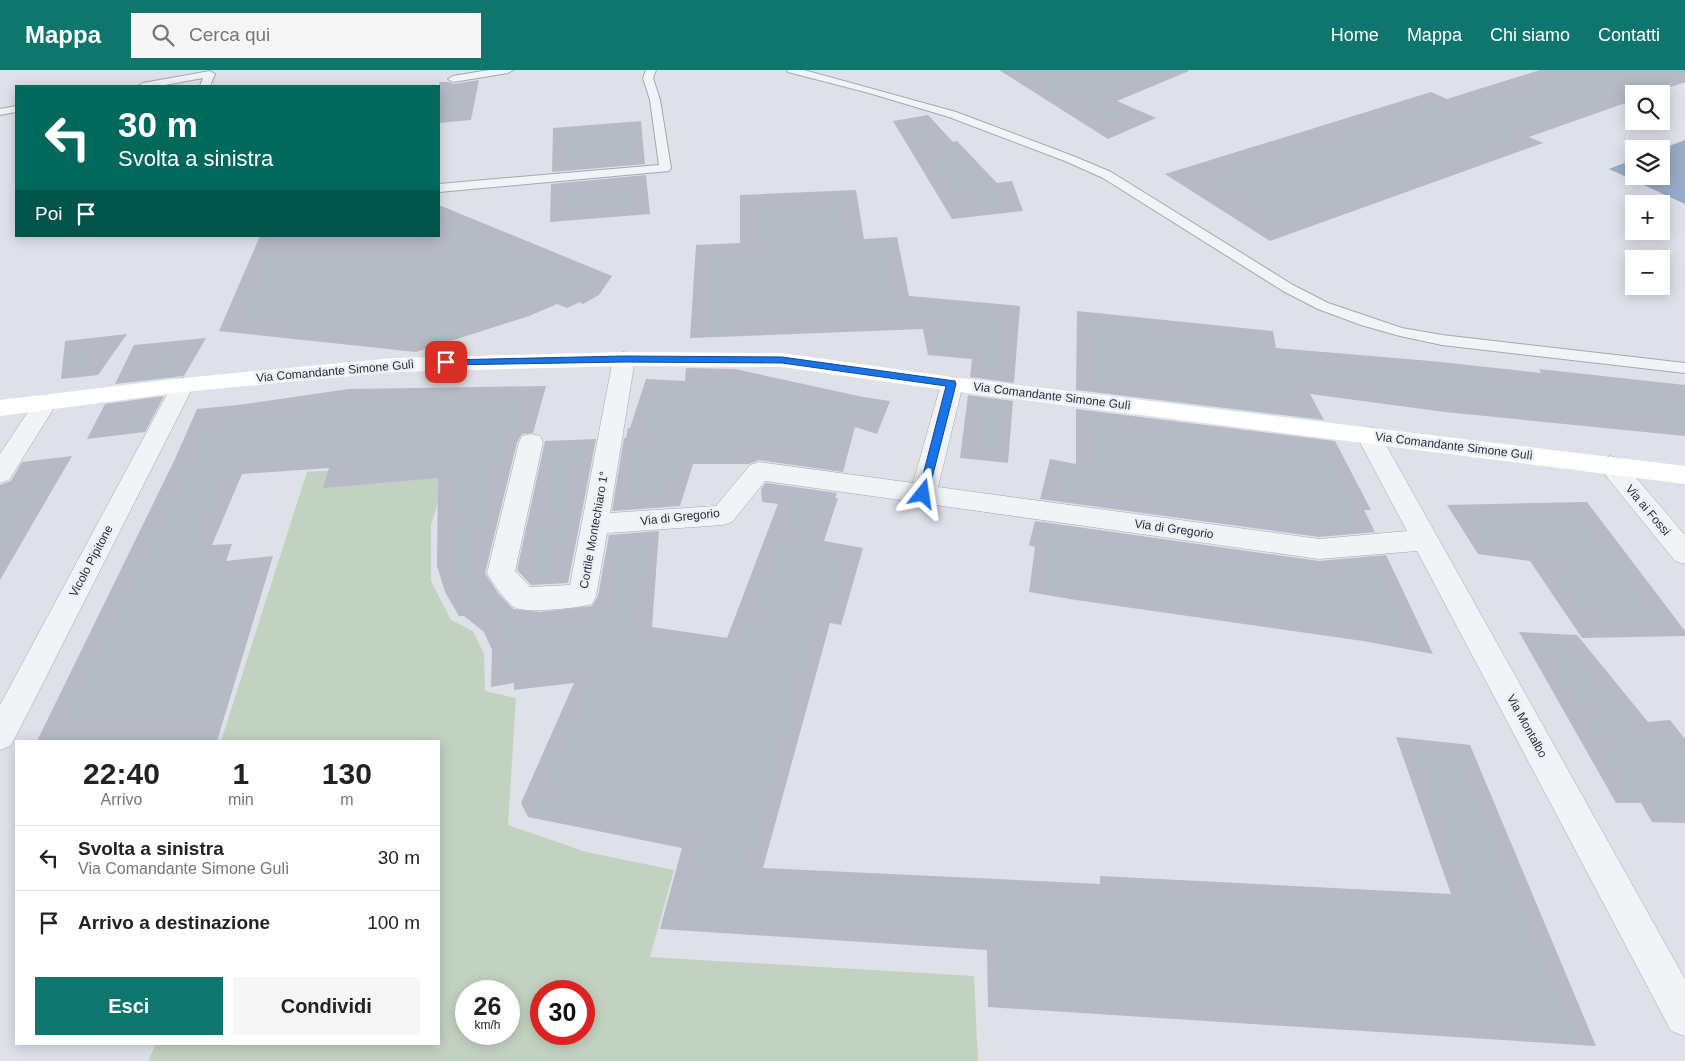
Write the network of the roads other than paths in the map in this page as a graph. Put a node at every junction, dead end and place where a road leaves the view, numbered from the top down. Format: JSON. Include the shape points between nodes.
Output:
{"nodes":[{"id":1,"x":508,"y":70,"type":"edge"},
{"id":2,"x":650,"y":70,"type":"edge"},
{"id":3,"x":792,"y":70,"type":"edge"},
{"id":4,"x":453,"y":79,"type":"dead end"},
{"id":5,"x":149,"y":85,"type":"edge"},
{"id":6,"x":205,"y":85,"type":"edge"},
{"id":7,"x":15,"y":109,"type":"edge"},
{"id":8,"x":0,"y":112,"type":"edge"},
{"id":9,"x":440,"y":188,"type":"edge"},
{"id":10,"x":624,"y":359,"type":"junction"},
{"id":11,"x":1685,"y":368,"type":"edge"},
{"id":12,"x":952,"y":384,"type":"junction"},
{"id":13,"x":183,"y":386,"type":"junction"},
{"id":14,"x":45,"y":403,"type":"junction"},
{"id":15,"x":0,"y":408,"type":"edge"},
{"id":16,"x":1368,"y":435,"type":"junction"},
{"id":17,"x":531,"y":442,"type":"dead end"},
{"id":18,"x":1611,"y":465,"type":"junction"},
{"id":19,"x":0,"y":474,"type":"edge"},
{"id":20,"x":1685,"y":475,"type":"edge"},
{"id":21,"x":923,"y":494,"type":"junction"},
{"id":22,"x":595,"y":524,"type":"junction"},
{"id":23,"x":1425,"y":540,"type":"junction"},
{"id":24,"x":1685,"y":554,"type":"edge"},
{"id":25,"x":0,"y":736,"type":"edge"},
{"id":26,"x":1685,"y":1017,"type":"edge"}],
"edges":[{"from":1,"to":4,"type":"lane"},
{"from":2,"to":9,"type":"lane","via":[[648,78],[665,168]]},
{"from":3,"to":11,"type":"lane","via":[[978,122],[1081,163],[1107,175],[1288,288],[1323,306],[1366,322],[1442,340]]},
{"from":5,"to":6,"type":"lane","via":[[210,74]]},
{"from":7,"to":8,"type":"lane"},
{"from":10,"to":12,"type":"main road","name":"Via Comandante Simone Gulì","via":[[782,360]]},
{"from":10,"to":13,"type":"main road","name":"Via Comandante Simone Gulì","via":[[395,365]]},
{"from":10,"to":22,"type":"street","name":"Cortile Montechiaro 1°"},
{"from":12,"to":16,"type":"main road","name":"Via Comandante Simone Gulì"},
{"from":12,"to":21,"type":"street"},
{"from":13,"to":14,"type":"main road","name":"Via Comandante Simone Gulì"},
{"from":13,"to":25,"type":"street","name":"Vicolo Pipitone"},
{"from":14,"to":15,"type":"main road","name":"Via Comandante Simone Gulì"},
{"from":14,"to":19,"type":"street"},
{"from":16,"to":18,"type":"main road","name":"Via Comandante Simone Gulì"},
{"from":16,"to":23,"type":"street","name":"Via Montalbo"},
{"from":17,"to":22,"type":"street","name":"Cortile Montechiaro 1°","via":[[501,572],[523,599],[582,596]]},
{"from":18,"to":20,"type":"main road","name":"Via Comandante Simone Gulì"},
{"from":18,"to":24,"type":"street","name":"Via ai Fossi"},
{"from":21,"to":22,"type":"street","name":"Via di Gregorio","via":[[759,471],[723,515]]},
{"from":21,"to":23,"type":"street","name":"Via di Gregorio","via":[[1319,549]]},
{"from":23,"to":26,"type":"street","name":"Via Montalbo"}]}
